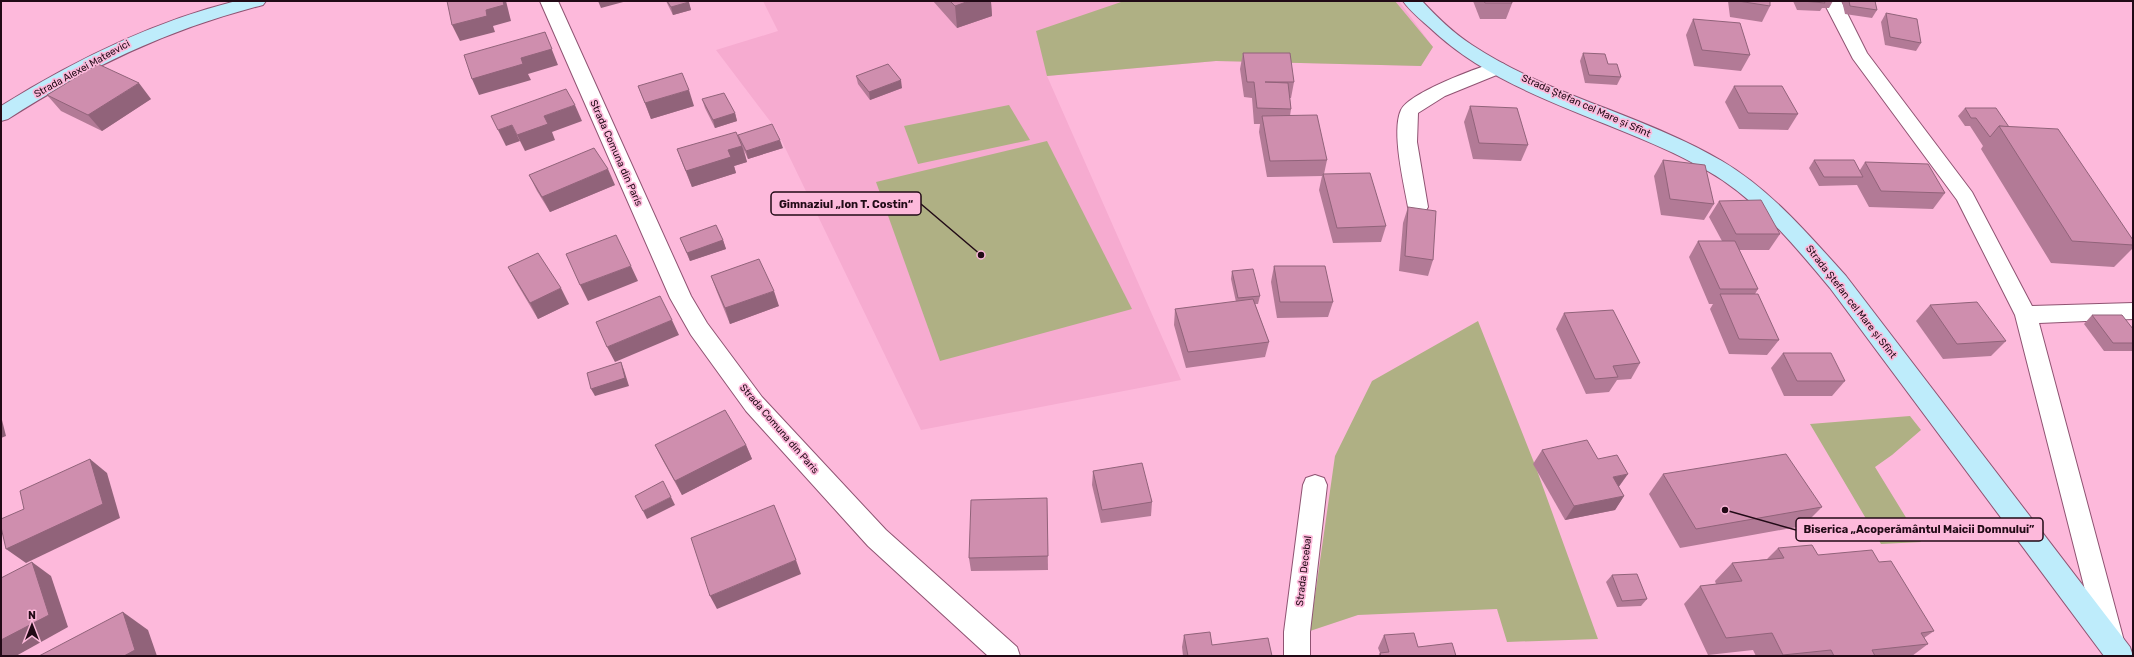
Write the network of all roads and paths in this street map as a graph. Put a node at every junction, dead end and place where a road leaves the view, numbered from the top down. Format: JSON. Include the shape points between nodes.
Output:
{"nodes":[{"id":1,"x":257,"y":1,"type":"edge"},
{"id":2,"x":549,"y":1,"type":"edge"},
{"id":3,"x":1412,"y":1,"type":"edge"},
{"id":4,"x":1832,"y":1,"type":"edge"},
{"id":5,"x":1498,"y":68,"type":"junction"},
{"id":6,"x":1,"y":114,"type":"edge"},
{"id":7,"x":1418,"y":207,"type":"edge"},
{"id":8,"x":2133,"y":311,"type":"edge"},
{"id":9,"x":2026,"y":315,"type":"junction"},
{"id":10,"x":1315,"y":485,"type":"dead end"},
{"id":11,"x":2116,"y":651,"type":"edge"},
{"id":12,"x":1007,"y":656,"type":"edge"},
{"id":13,"x":1297,"y":656,"type":"edge"}],
"edges":[{"from":1,"to":6,"type":"street","name":"Strada Alexei Mateevici","via":[[156,30],[106,53]]},
{"from":2,"to":12,"type":"street","name":"Strada Comuna din Paris","via":[[680,298],[699,329],[754,404],[877,538]]},
{"from":3,"to":5,"type":"street","name":"Strada Ștefan cel Mare și Sfînt","via":[[1466,49]]},
{"from":4,"to":9,"type":"street","via":[[1859,55],[1965,197]]},
{"from":5,"to":7,"type":"street","via":[[1424,99],[1409,111],[1406,128]]},
{"from":5,"to":11,"type":"street","name":"Strada Ștefan cel Mare și Sfînt","via":[[1686,150],[1717,167],[1755,195],[1789,225],[1838,282]]},
{"from":8,"to":9,"type":"street"},
{"from":9,"to":11,"type":"street"},
{"from":10,"to":13,"type":"street","name":"Strada Decebal","via":[[1296,632]]}]}
